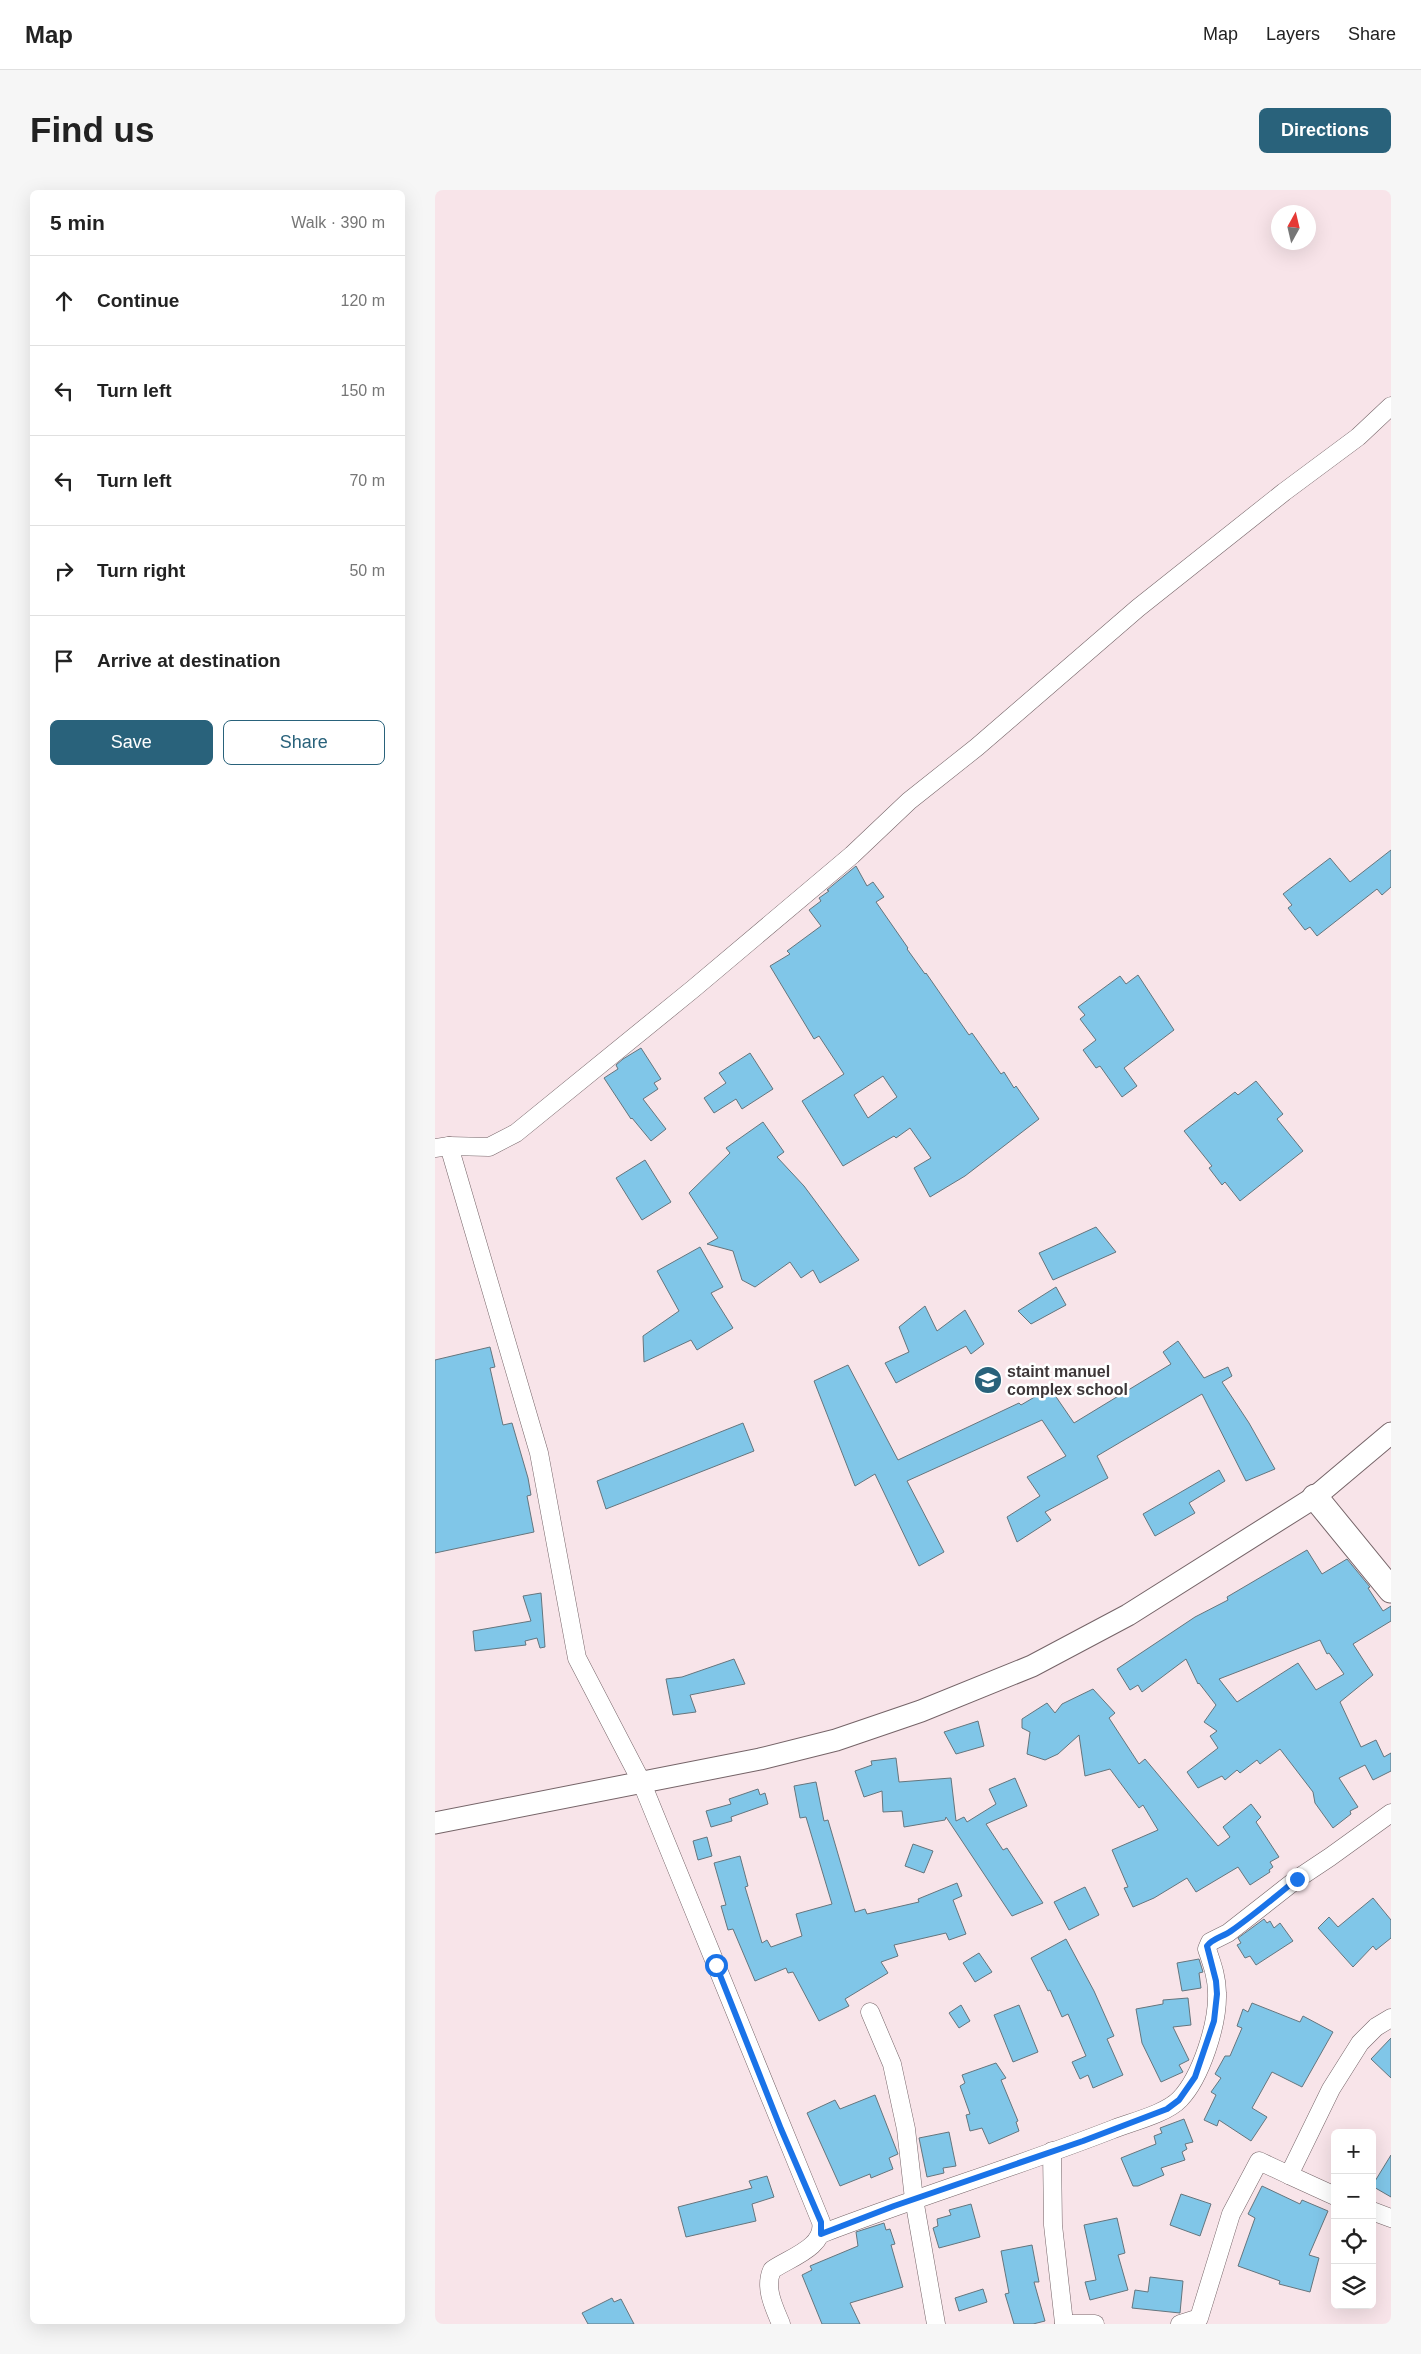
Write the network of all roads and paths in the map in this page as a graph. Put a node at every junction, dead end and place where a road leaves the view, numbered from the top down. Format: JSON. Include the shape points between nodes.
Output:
{"nodes":[{"id":1,"x":1391,"y":406,"type":"edge"},
{"id":2,"x":442,"y":1147,"type":"edge"},
{"id":3,"x":1391,"y":1433,"type":"edge"},
{"id":4,"x":1315,"y":1497,"type":"junction"},
{"id":5,"x":1391,"y":1590,"type":"edge"},
{"id":6,"x":641,"y":1781,"type":"junction"},
{"id":7,"x":1391,"y":1813,"type":"edge"},
{"id":8,"x":435,"y":1823,"type":"edge"},
{"id":9,"x":870,"y":2012,"type":"dead end"},
{"id":10,"x":1391,"y":2018,"type":"edge"},
{"id":11,"x":1052,"y":2151,"type":"junction"},
{"id":12,"x":1289,"y":2175,"type":"junction"},
{"id":13,"x":1331,"y":2194,"type":"edge"},
{"id":14,"x":914,"y":2199,"type":"junction"},
{"id":15,"x":1376,"y":2212,"type":"edge"},
{"id":16,"x":1391,"y":2218,"type":"edge"},
{"id":17,"x":821,"y":2234,"type":"junction"},
{"id":18,"x":1064,"y":2323,"type":"edge"},
{"id":19,"x":781,"y":2324,"type":"edge"},
{"id":20,"x":936,"y":2324,"type":"edge"},
{"id":21,"x":1095,"y":2324,"type":"edge"},
{"id":22,"x":1180,"y":2324,"type":"edge"}],
"edges":[{"from":1,"to":2,"type":"street","via":[[1358,437],[1138,608],[909,801],[845,862],[515,1133],[489,1147]]},
{"from":2,"to":6,"type":"street","via":[[539,1453],[577,1658]]},
{"from":3,"to":4,"type":"street"},
{"from":4,"to":5,"type":"main road"},
{"from":4,"to":6,"type":"street","via":[[1127,1616],[1032,1666],[836,1740],[759,1759]]},
{"from":6,"to":8,"type":"street"},
{"from":6,"to":17,"type":"street","via":[[821,2222]]},
{"from":7,"to":11,"type":"street","via":[[1297,1879],[1228,1933],[1210,1942],[1207,1949],[1213,1964],[1217,1994],[1214,2021],[1195,2077],[1179,2100],[1167,2109]]},
{"from":9,"to":14,"type":"street","via":[[891,2064],[906,2129]]},
{"from":10,"to":12,"type":"street","via":[[1360,2043],[1331,2089]]},
{"from":11,"to":14,"type":"street"},
{"from":11,"to":18,"type":"street","via":[[1053,2225]]},
{"from":12,"to":13,"type":"street"},
{"from":12,"to":22,"type":"street","via":[[1259,2161],[1231,2214],[1199,2318]]},
{"from":14,"to":17,"type":"street"},
{"from":14,"to":20,"type":"street"},
{"from":15,"to":16,"type":"street"},
{"from":17,"to":19,"type":"street","via":[[806,2249],[772,2270],[769,2286]]},
{"from":18,"to":21,"type":"street"}]}
